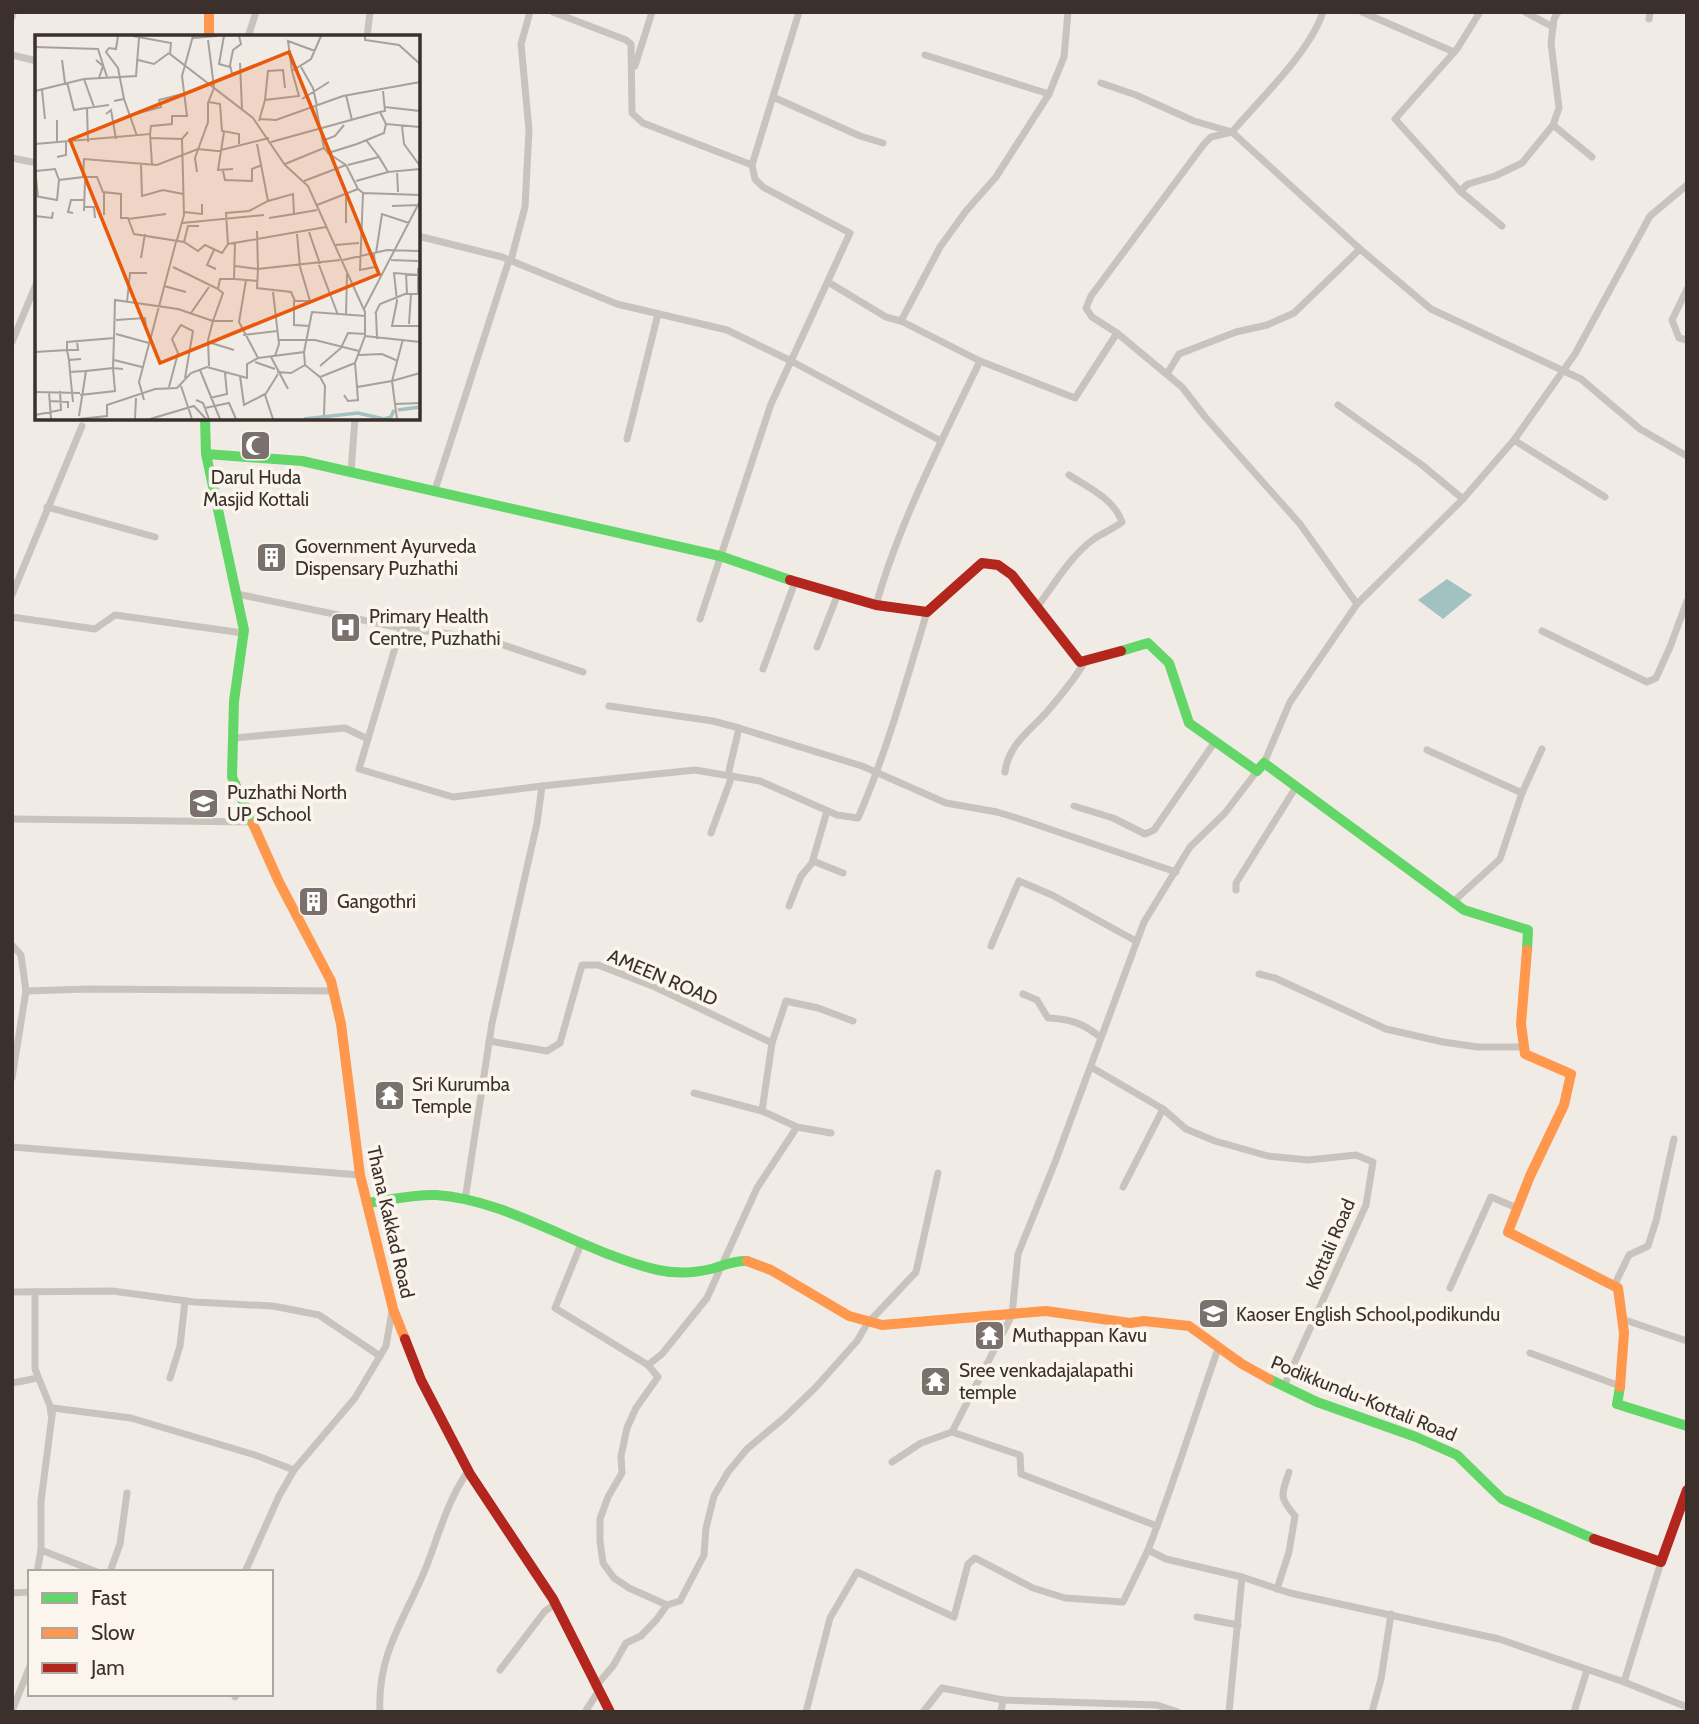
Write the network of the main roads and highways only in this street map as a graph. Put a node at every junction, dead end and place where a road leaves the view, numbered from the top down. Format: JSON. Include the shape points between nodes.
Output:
{"nodes":[{"id":1,"x":209,"y":12,"type":"edge"},
{"id":2,"x":209,"y":35,"type":"edge"},
{"id":3,"x":205,"y":420,"type":"edge"},
{"id":4,"x":206,"y":454,"type":"junction"},
{"id":5,"x":367,"y":1203,"type":"junction"},
{"id":6,"x":1687,"y":1426,"type":"edge"},
{"id":7,"x":1687,"y":1490,"type":"edge"},
{"id":8,"x":610,"y":1712,"type":"edge"}],
"edges":[{"from":1,"to":2,"type":"main road"},
{"from":3,"to":4,"type":"main road","name":"Thana Kakkad Road"},
{"from":4,"to":5,"type":"main road","name":"Thana Kakkad Road","via":[[243,633],[233,701],[232,777],[279,882],[331,981]]},
{"from":4,"to":6,"type":"main road","via":[[302,461],[435,490],[720,556],[876,605],[927,612],[982,563],[1002,565],[1080,662],[1148,643],[1168,663],[1189,723],[1214,743],[1296,787],[1464,910],[1528,930],[1521,1008],[1525,1054],[1572,1074],[1564,1105],[1508,1231],[1618,1288],[1626,1345],[1617,1404]]},
{"from":5,"to":7,"type":"main road","name":"Podikkundu-Kottali Road","via":[[422,1195],[465,1200],[660,1271],[688,1273],[734,1259],[751,1261],[779,1272],[867,1324],[1046,1311],[1189,1326],[1241,1364],[1317,1402],[1457,1455],[1502,1499],[1577,1533],[1661,1562]]},
{"from":5,"to":8,"type":"main road","name":"Thana Kakkad Road","via":[[393,1309],[421,1380],[468,1471],[555,1604]]}]}
